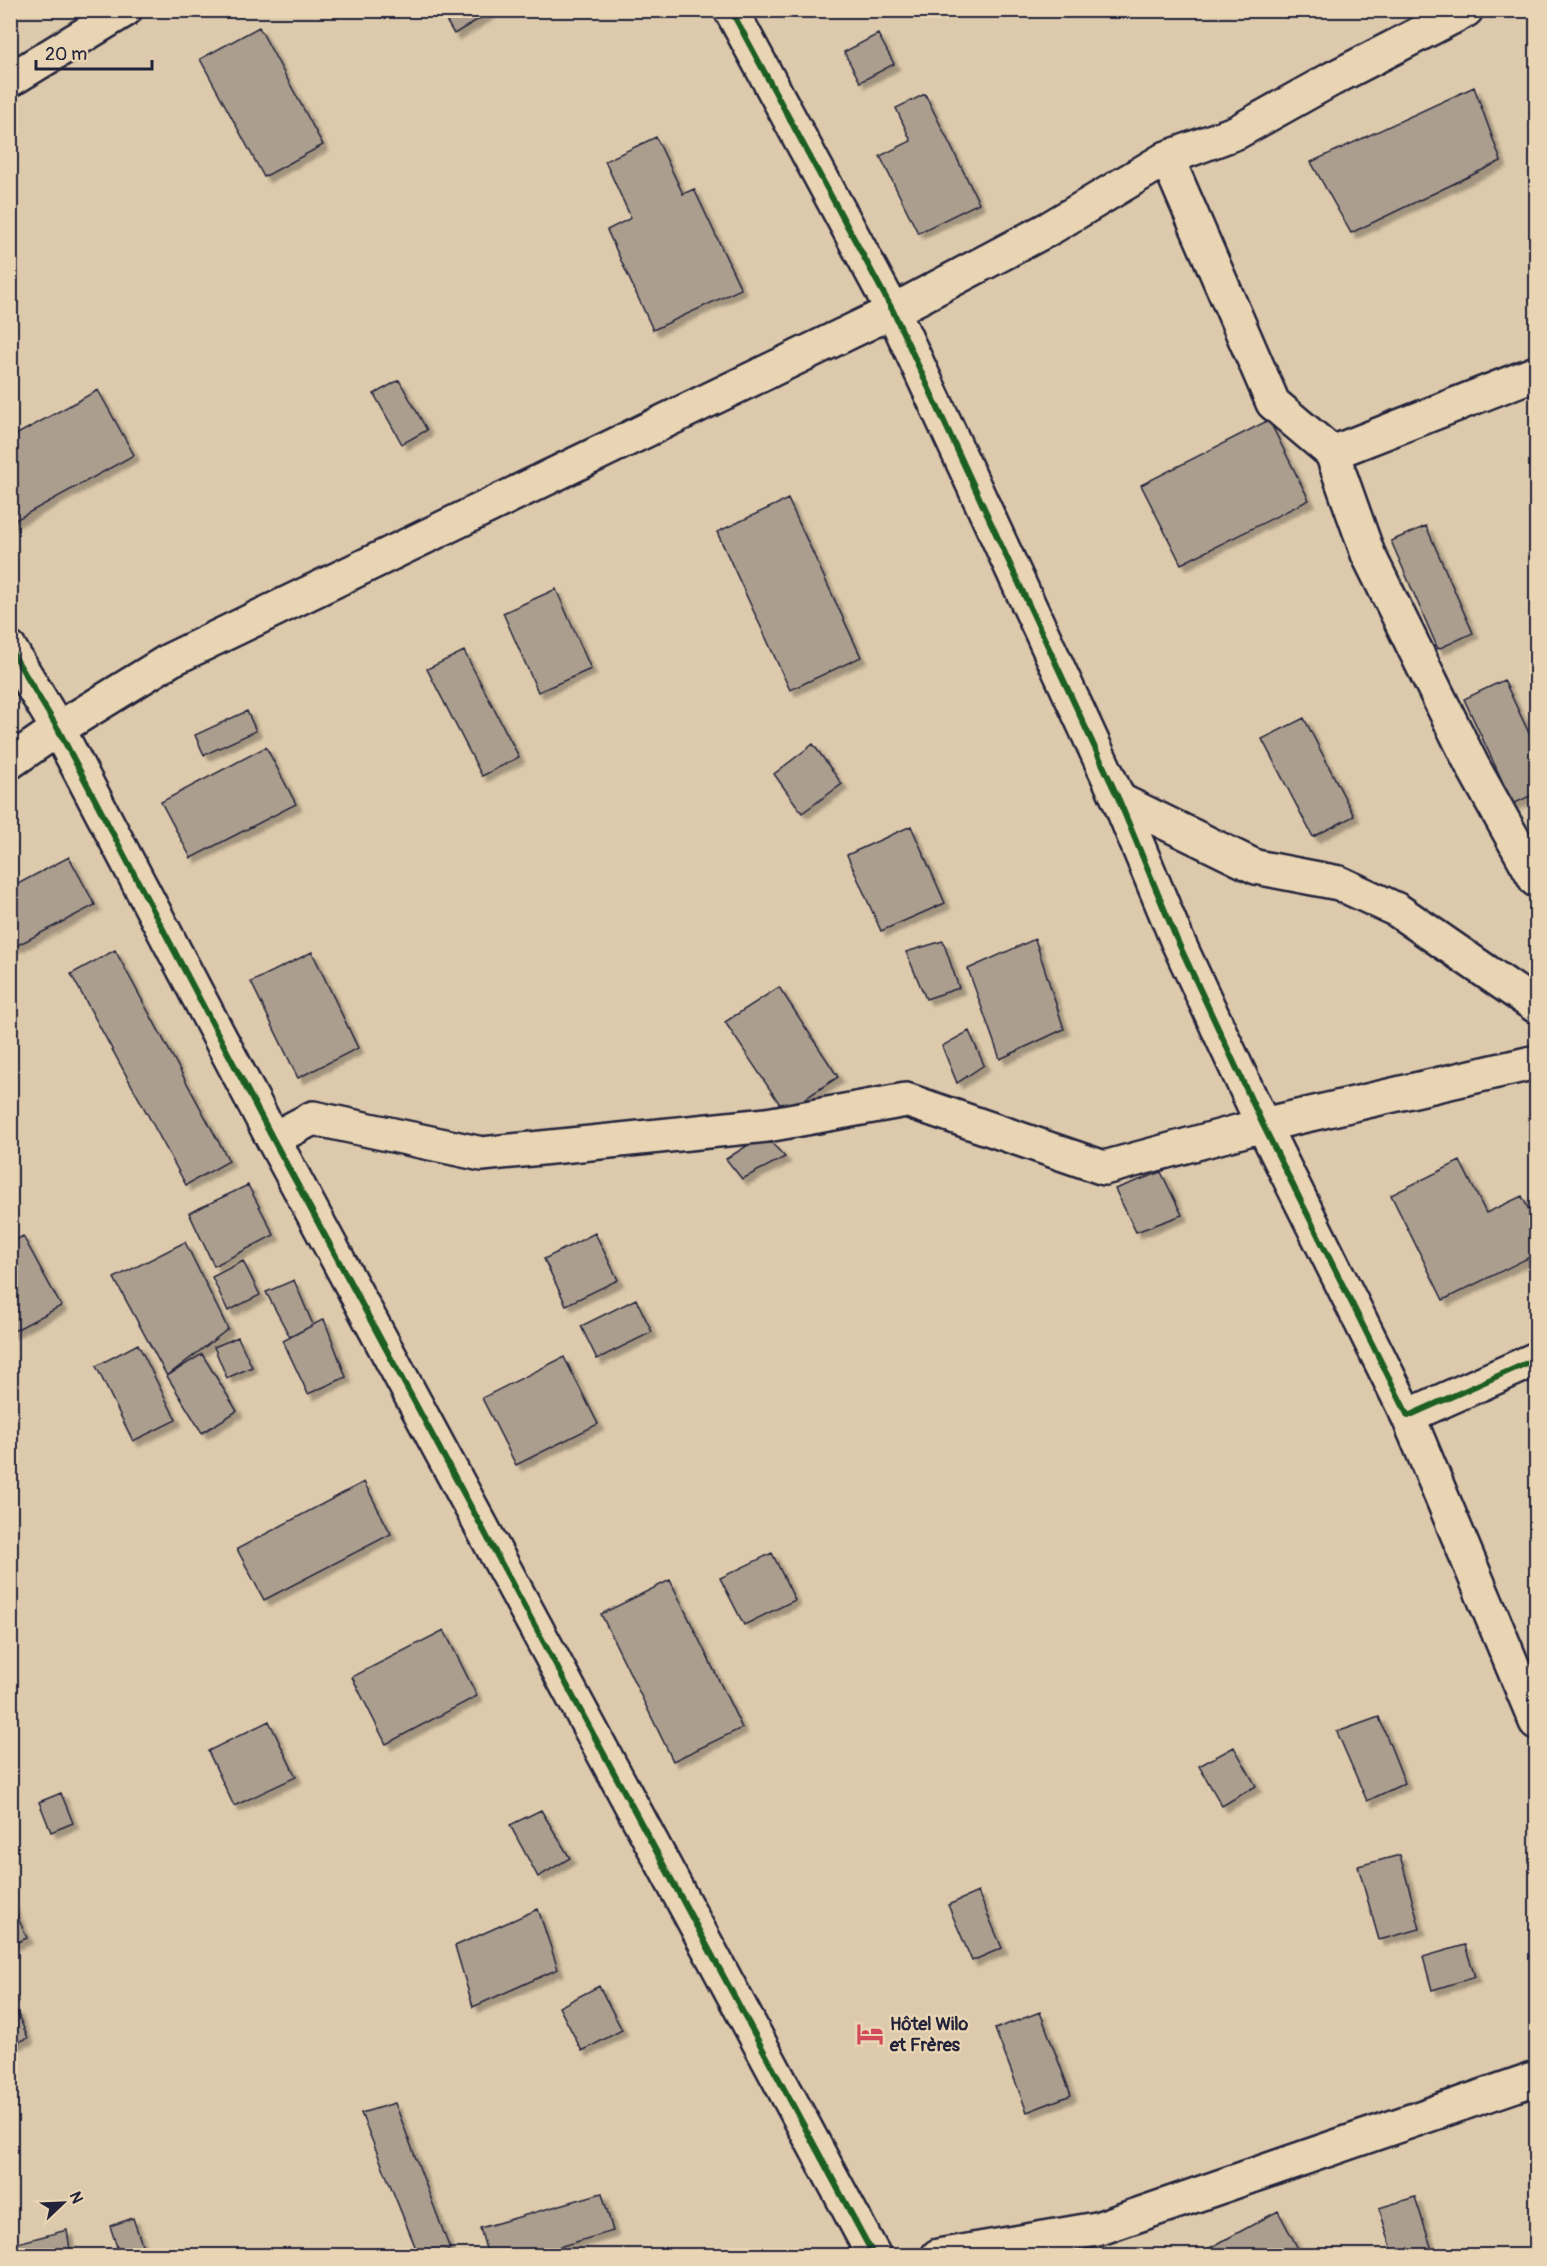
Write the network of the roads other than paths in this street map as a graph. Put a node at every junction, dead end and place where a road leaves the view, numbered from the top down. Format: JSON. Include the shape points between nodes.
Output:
{"nodes":[{"id":1,"x":101,"y":10,"type":"edge"},
{"id":2,"x":124,"y":10,"type":"edge"},
{"id":3,"x":731,"y":10,"type":"edge"},
{"id":4,"x":1466,"y":10,"type":"edge"},
{"id":5,"x":21,"y":73,"type":"edge"},
{"id":6,"x":1167,"y":158,"type":"junction"},
{"id":7,"x":893,"y":310,"type":"junction"},
{"id":8,"x":1536,"y":374,"type":"edge"},
{"id":9,"x":1332,"y":453,"type":"junction"},
{"id":10,"x":10,"y":649,"type":"edge"},
{"id":11,"x":58,"y":729,"type":"junction"},
{"id":12,"x":10,"y":762,"type":"edge"},
{"id":13,"x":1119,"y":800,"type":"junction"},
{"id":14,"x":1536,"y":880,"type":"edge"},
{"id":15,"x":1536,"y":1006,"type":"edge"},
{"id":16,"x":1536,"y":1062,"type":"edge"},
{"id":17,"x":1263,"y":1125,"type":"junction"},
{"id":18,"x":273,"y":1139,"type":"junction"},
{"id":19,"x":1536,"y":1359,"type":"edge"},
{"id":20,"x":1408,"y":1416,"type":"junction"},
{"id":21,"x":1536,"y":1722,"type":"edge"},
{"id":22,"x":1536,"y":2078,"type":"edge"},
{"id":23,"x":1096,"y":2229,"type":"junction"},
{"id":24,"x":874,"y":2256,"type":"edge"},
{"id":25,"x":938,"y":2256,"type":"edge"},
{"id":26,"x":1053,"y":2256,"type":"edge"}],
"edges":[{"from":1,"to":5,"type":"street"},
{"from":2,"to":5,"type":"street"},
{"from":3,"to":7,"type":"street"},
{"from":4,"to":6,"type":"street","via":[[1237,132]]},
{"from":6,"to":7,"type":"street","via":[[1050,228]]},
{"from":6,"to":9,"type":"street","via":[[1273,403]]},
{"from":7,"to":11,"type":"street","via":[[170,660]]},
{"from":7,"to":13,"type":"street"},
{"from":8,"to":9,"type":"street"},
{"from":9,"to":14,"type":"street","via":[[1368,554],[1472,765]]},
{"from":10,"to":11,"type":"street"},
{"from":11,"to":12,"type":"street"},
{"from":11,"to":18,"type":"street"},
{"from":13,"to":15,"type":"street","via":[[1256,867],[1339,882],[1397,910]]},
{"from":13,"to":17,"type":"street","via":[[1177,940]]},
{"from":16,"to":17,"type":"street"},
{"from":17,"to":18,"type":"street","via":[[1104,1168],[906,1100],[767,1125],[482,1154],[313,1118]]},
{"from":17,"to":20,"type":"street"},
{"from":18,"to":24,"type":"street"},
{"from":19,"to":20,"type":"street"},
{"from":20,"to":21,"type":"street"},
{"from":22,"to":23,"type":"street"},
{"from":23,"to":25,"type":"street"},
{"from":23,"to":26,"type":"street"}]}
